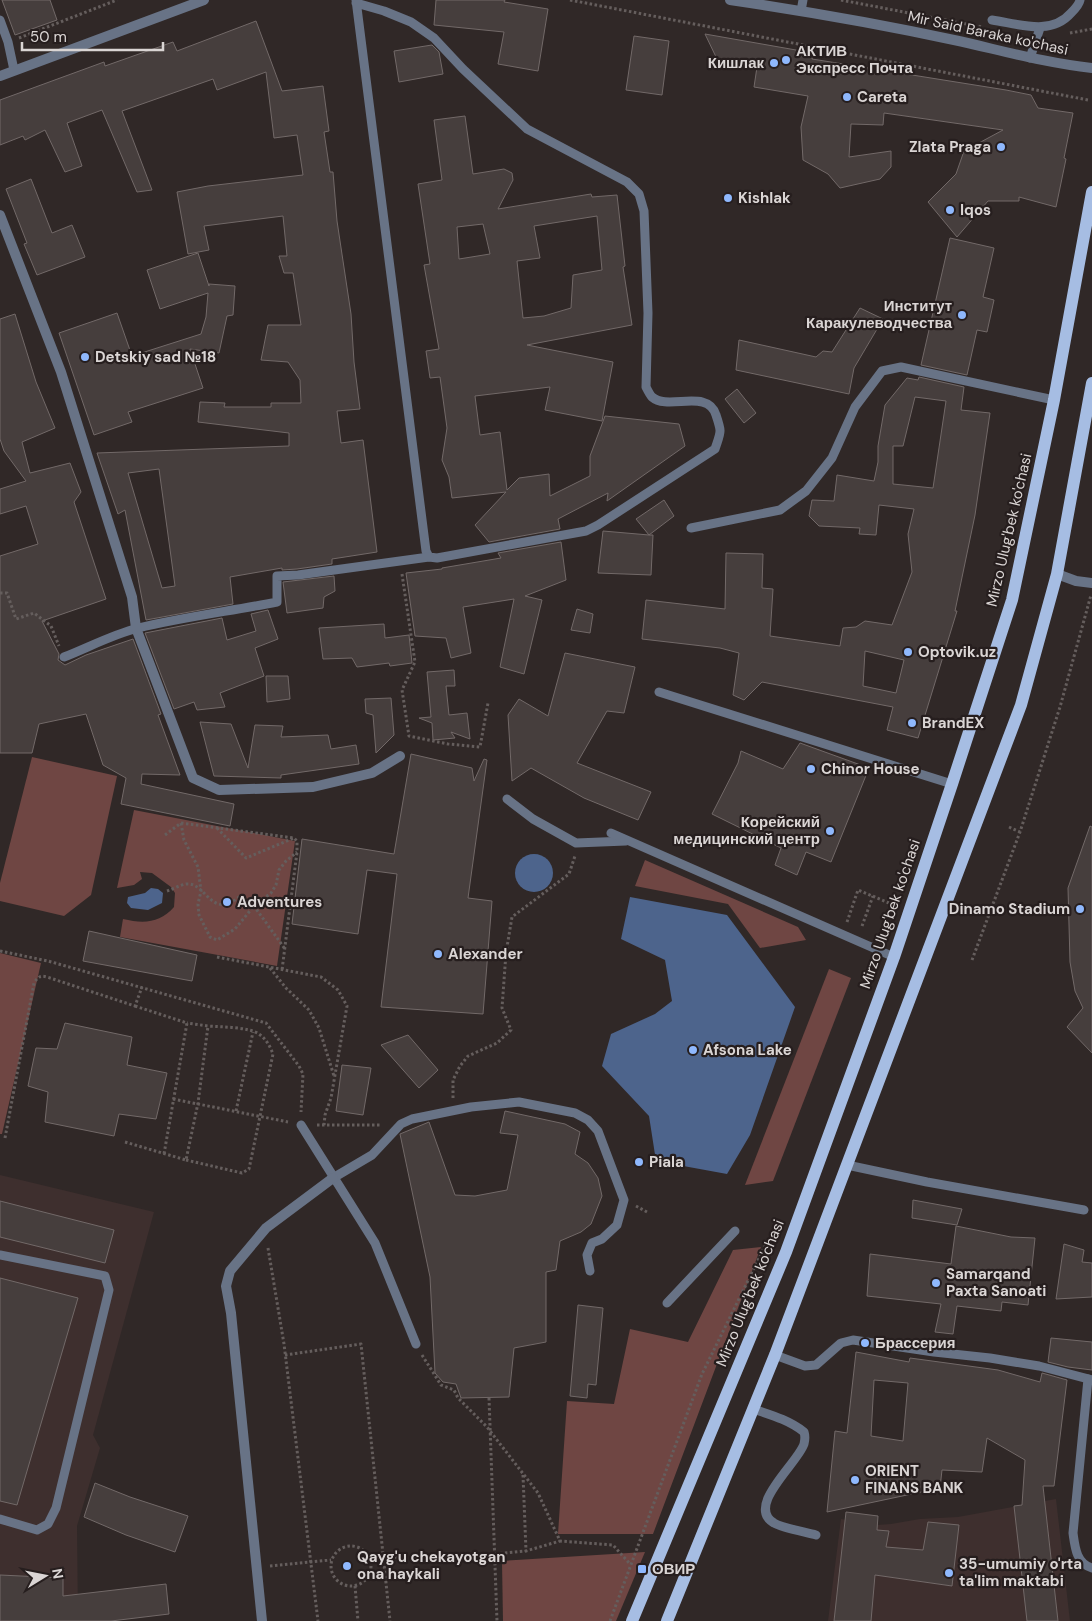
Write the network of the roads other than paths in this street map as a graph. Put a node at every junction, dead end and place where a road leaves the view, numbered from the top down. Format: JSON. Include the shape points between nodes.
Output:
{"nodes":[{"id":1,"x":204,"y":0,"type":"edge"},
{"id":2,"x":730,"y":0,"type":"edge"},
{"id":3,"x":803,"y":0,"type":"edge"},
{"id":4,"x":1080,"y":0,"type":"edge"},
{"id":5,"x":356,"y":1,"type":"edge"},
{"id":6,"x":801,"y":11,"type":"junction"},
{"id":7,"x":0,"y":20,"type":"edge"},
{"id":8,"x":990,"y":24,"type":"road end"},
{"id":9,"x":1039,"y":32,"type":"junction"},
{"id":10,"x":1030,"y":58,"type":"junction"},
{"id":11,"x":1092,"y":68,"type":"edge"},
{"id":12,"x":14,"y":70,"type":"junction"},
{"id":13,"x":0,"y":76,"type":"edge"},
{"id":14,"x":1092,"y":192,"type":"edge"},
{"id":15,"x":0,"y":215,"type":"edge"},
{"id":16,"x":1092,"y":383,"type":"edge"},
{"id":17,"x":1054,"y":400,"type":"junction"},
{"id":18,"x":691,"y":528,"type":"dead end"},
{"id":19,"x":429,"y":557,"type":"junction"},
{"id":20,"x":1057,"y":574,"type":"junction"},
{"id":21,"x":1092,"y":583,"type":"edge"},
{"id":22,"x":136,"y":628,"type":"junction"},
{"id":23,"x":64,"y":657,"type":"road end"},
{"id":24,"x":659,"y":692,"type":"dead end"},
{"id":25,"x":400,"y":756,"type":"dead end"},
{"id":26,"x":952,"y":784,"type":"junction"},
{"id":27,"x":507,"y":799,"type":"dead end"},
{"id":28,"x":611,"y":833,"type":"dead end"},
{"id":29,"x":629,"y":841,"type":"junction"},
{"id":30,"x":894,"y":957,"type":"junction"},
{"id":31,"x":301,"y":1125,"type":"road end"},
{"id":32,"x":847,"y":1165,"type":"junction"},
{"id":33,"x":333,"y":1178,"type":"junction"},
{"id":34,"x":1084,"y":1210,"type":"dead end"},
{"id":35,"x":735,"y":1231,"type":"dead end"},
{"id":36,"x":0,"y":1255,"type":"edge"},
{"id":37,"x":590,"y":1271,"type":"dead end"},
{"id":38,"x":667,"y":1303,"type":"dead end"},
{"id":39,"x":416,"y":1344,"type":"road end"},
{"id":40,"x":775,"y":1355,"type":"junction"},
{"id":41,"x":1090,"y":1379,"type":"edge"},
{"id":42,"x":753,"y":1409,"type":"junction"},
{"id":43,"x":0,"y":1519,"type":"edge"},
{"id":44,"x":816,"y":1535,"type":"dead end"},
{"id":45,"x":1092,"y":1568,"type":"edge"},
{"id":46,"x":262,"y":1621,"type":"edge"},
{"id":47,"x":632,"y":1621,"type":"edge"},
{"id":48,"x":667,"y":1621,"type":"edge"}],
"edges":[{"from":1,"to":12,"type":"street"},
{"from":2,"to":6,"type":"street","name":"Mir Said Baraka ko'chasi"},
{"from":3,"to":6,"type":"lane"},
{"from":4,"to":9,"type":"lane","via":[[1064,21]]},
{"from":5,"to":19,"type":"lane"},
{"from":5,"to":19,"type":"lane","via":[[411,22],[434,38],[527,129],[627,182],[639,194],[644,211],[648,313],[646,387],[651,397],[658,401],[703,401],[715,410],[721,430],[715,449],[598,525],[586,530]]},
{"from":6,"to":10,"type":"street","name":"Mir Said Baraka ko'chasi"},
{"from":7,"to":12,"type":"lane"},
{"from":8,"to":9,"type":"lane"},
{"from":9,"to":10,"type":"lane"},
{"from":10,"to":11,"type":"street","name":"Mir Said Baraka ko'chasi"},
{"from":12,"to":13,"type":"street"},
{"from":14,"to":17,"type":"main road","name":"Mirzo Ulug'bek ko'chasi"},
{"from":15,"to":22,"type":"street","via":[[61,372],[132,597]]},
{"from":16,"to":20,"type":"main road"},
{"from":17,"to":18,"type":"lane","via":[[901,367],[882,372],[855,408],[832,458],[806,491],[780,510]]},
{"from":17,"to":26,"type":"main road","name":"Mirzo Ulug'bek ko'chasi","via":[[1012,600]]},
{"from":19,"to":22,"type":"lane","via":[[277,576],[277,602]]},
{"from":20,"to":21,"type":"street"},
{"from":20,"to":32,"type":"main road","via":[[1021,705]]},
{"from":22,"to":23,"type":"lane"},
{"from":22,"to":25,"type":"street","via":[[193,778],[219,790],[313,787],[372,773]]},
{"from":24,"to":26,"type":"lane"},
{"from":26,"to":30,"type":"main road","name":"Mirzo Ulug'bek ko'chasi"},
{"from":27,"to":29,"type":"lane","via":[[533,819],[576,843]]},
{"from":28,"to":29,"type":"lane"},
{"from":29,"to":30,"type":"lane"},
{"from":30,"to":47,"type":"main road","name":"Mirzo Ulug'bek ko'chasi","via":[[786,1252]]},
{"from":31,"to":33,"type":"lane"},
{"from":32,"to":34,"type":"lane"},
{"from":32,"to":40,"type":"main road"},
{"from":33,"to":37,"type":"lane","via":[[372,1155],[401,1124],[412,1119],[471,1107],[519,1102],[575,1113],[588,1120],[598,1132],[624,1200],[617,1225],[602,1239],[592,1243],[587,1255]]},
{"from":33,"to":39,"type":"lane","via":[[375,1243]]},
{"from":33,"to":46,"type":"street","via":[[266,1228],[230,1270],[226,1286]]},
{"from":35,"to":38,"type":"lane"},
{"from":36,"to":43,"type":"lane","via":[[105,1276],[109,1290],[56,1508],[48,1524],[37,1530]]},
{"from":40,"to":41,"type":"lane","via":[[805,1366],[816,1365],[841,1343],[852,1340],[1039,1366]]},
{"from":40,"to":42,"type":"main road"},
{"from":41,"to":45,"type":"lane","via":[[1073,1533],[1076,1554]]},
{"from":42,"to":44,"type":"lane","via":[[796,1425],[804,1432],[805,1443],[768,1496],[765,1514],[774,1523]]},
{"from":42,"to":48,"type":"main road"}]}
